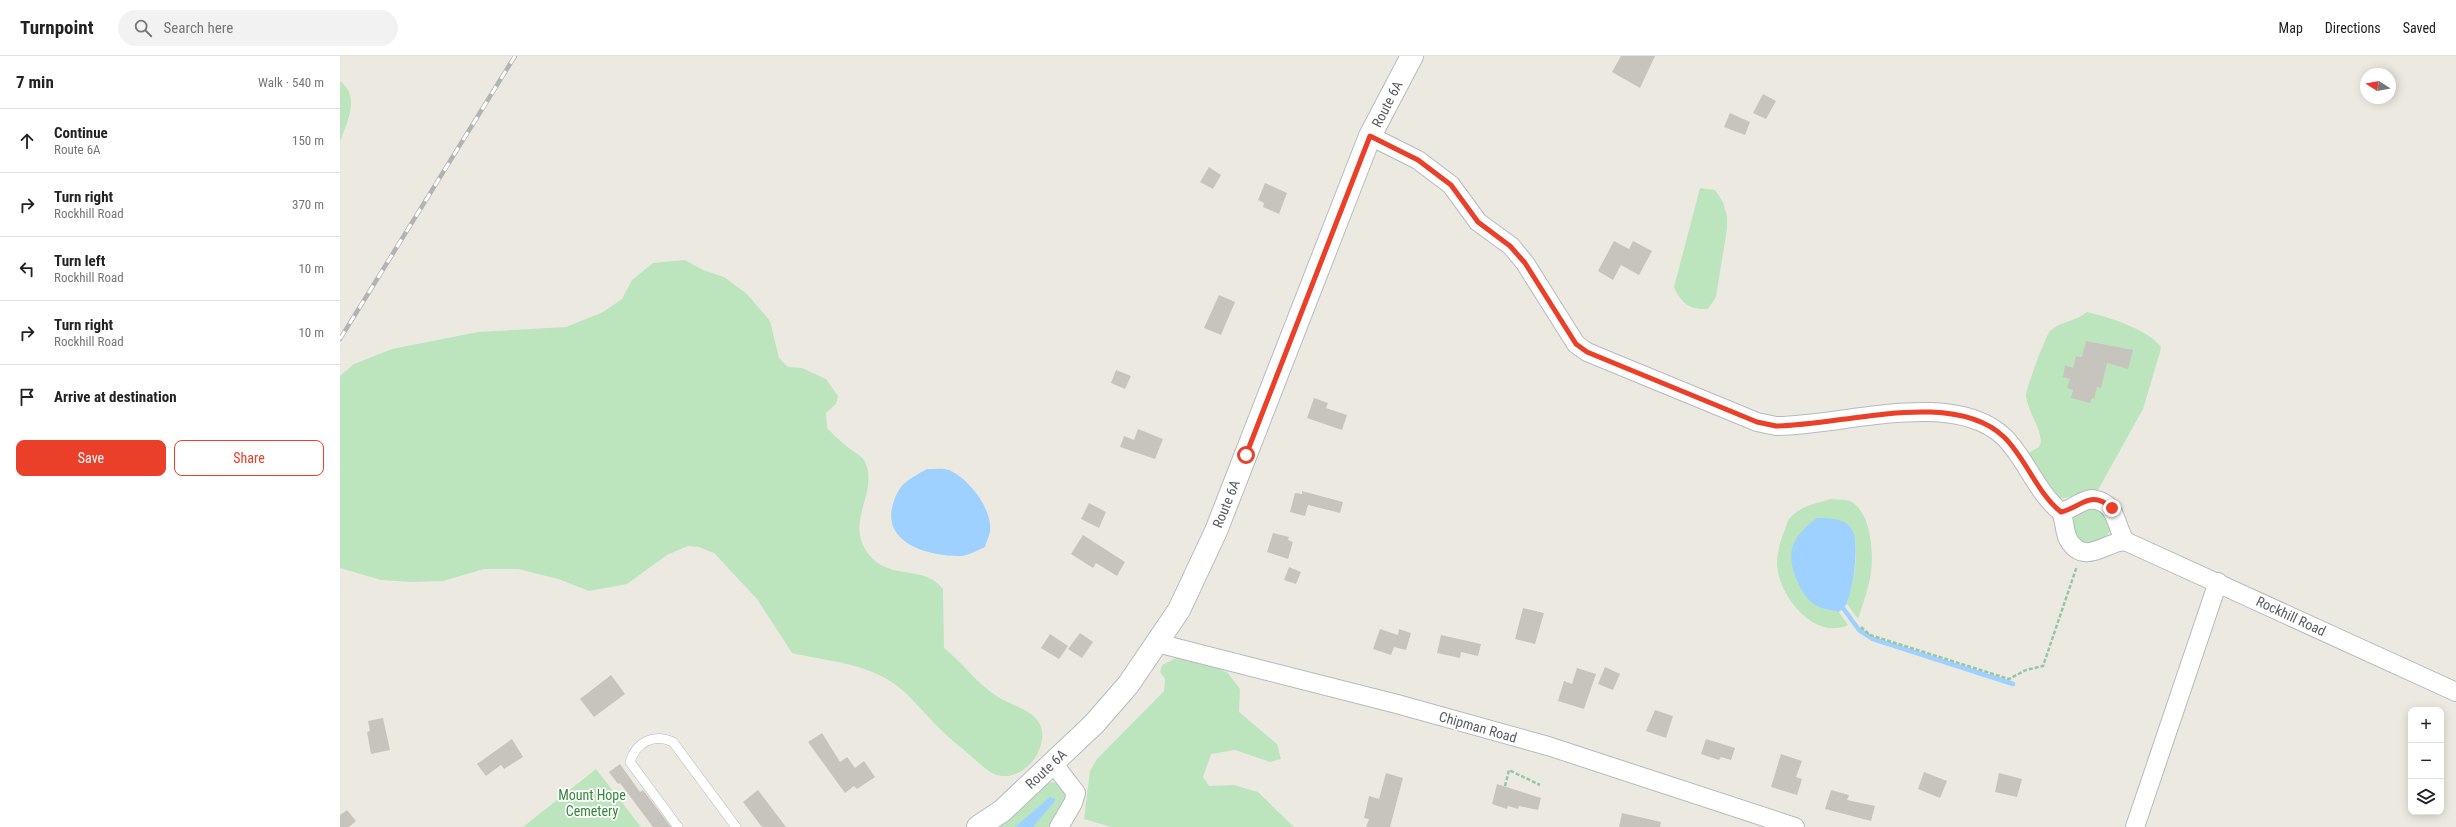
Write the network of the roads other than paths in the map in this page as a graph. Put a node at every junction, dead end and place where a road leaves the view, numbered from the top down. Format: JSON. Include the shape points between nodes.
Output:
{"nodes":[{"id":1,"x":1412,"y":56,"type":"edge"},
{"id":2,"x":1370,"y":136,"type":"junction"},
{"id":3,"x":2061,"y":512,"type":"junction"},
{"id":4,"x":2125,"y":541,"type":"junction"},
{"id":5,"x":2218,"y":582,"type":"junction"},
{"id":6,"x":1157,"y":643,"type":"junction"},
{"id":7,"x":2456,"y":692,"type":"edge"},
{"id":8,"x":1053,"y":763,"type":"junction"},
{"id":9,"x":678,"y":827,"type":"edge"},
{"id":10,"x":736,"y":827,"type":"edge"},
{"id":11,"x":978,"y":827,"type":"edge"},
{"id":12,"x":1059,"y":827,"type":"edge"},
{"id":13,"x":1795,"y":827,"type":"edge"},
{"id":14,"x":2135,"y":827,"type":"edge"}],
"edges":[{"from":1,"to":2,"type":"main road","name":"Route 6A"},
{"from":2,"to":3,"type":"street","via":[[1418,160],[1451,185],[1478,222],[1510,246],[1525,263],[1576,344],[1587,352],[1757,422],[1776,426],[1923,412],[1949,412],[1969,417],[2004,437],[2050,502]]},
{"from":2,"to":6,"type":"main road","name":"Route 6A","via":[[1216,531],[1179,610]]},
{"from":3,"to":4,"type":"street","via":[[2068,538],[2083,551],[2101,551],[2115,542]]},
{"from":3,"to":4,"type":"street","via":[[2084,500],[2099,500],[2106,503],[2116,514]]},
{"from":4,"to":5,"type":"street","name":"Rockhill Road"},
{"from":5,"to":7,"type":"street","name":"Rockhill Road"},
{"from":5,"to":14,"type":"street"},
{"from":6,"to":8,"type":"main road","name":"Route 6A","via":[[1128,685],[1094,724]]},
{"from":6,"to":13,"type":"street","name":"Chipman Road","via":[[1397,704],[1541,744]]},
{"from":8,"to":11,"type":"main road","name":"Route 6A","via":[[1002,810]]},
{"from":8,"to":12,"type":"street","via":[[1076,793],[1073,804]]},
{"from":9,"to":10,"type":"lane","via":[[630,762],[633,754],[646,741],[658,737],[673,742]]}]}
